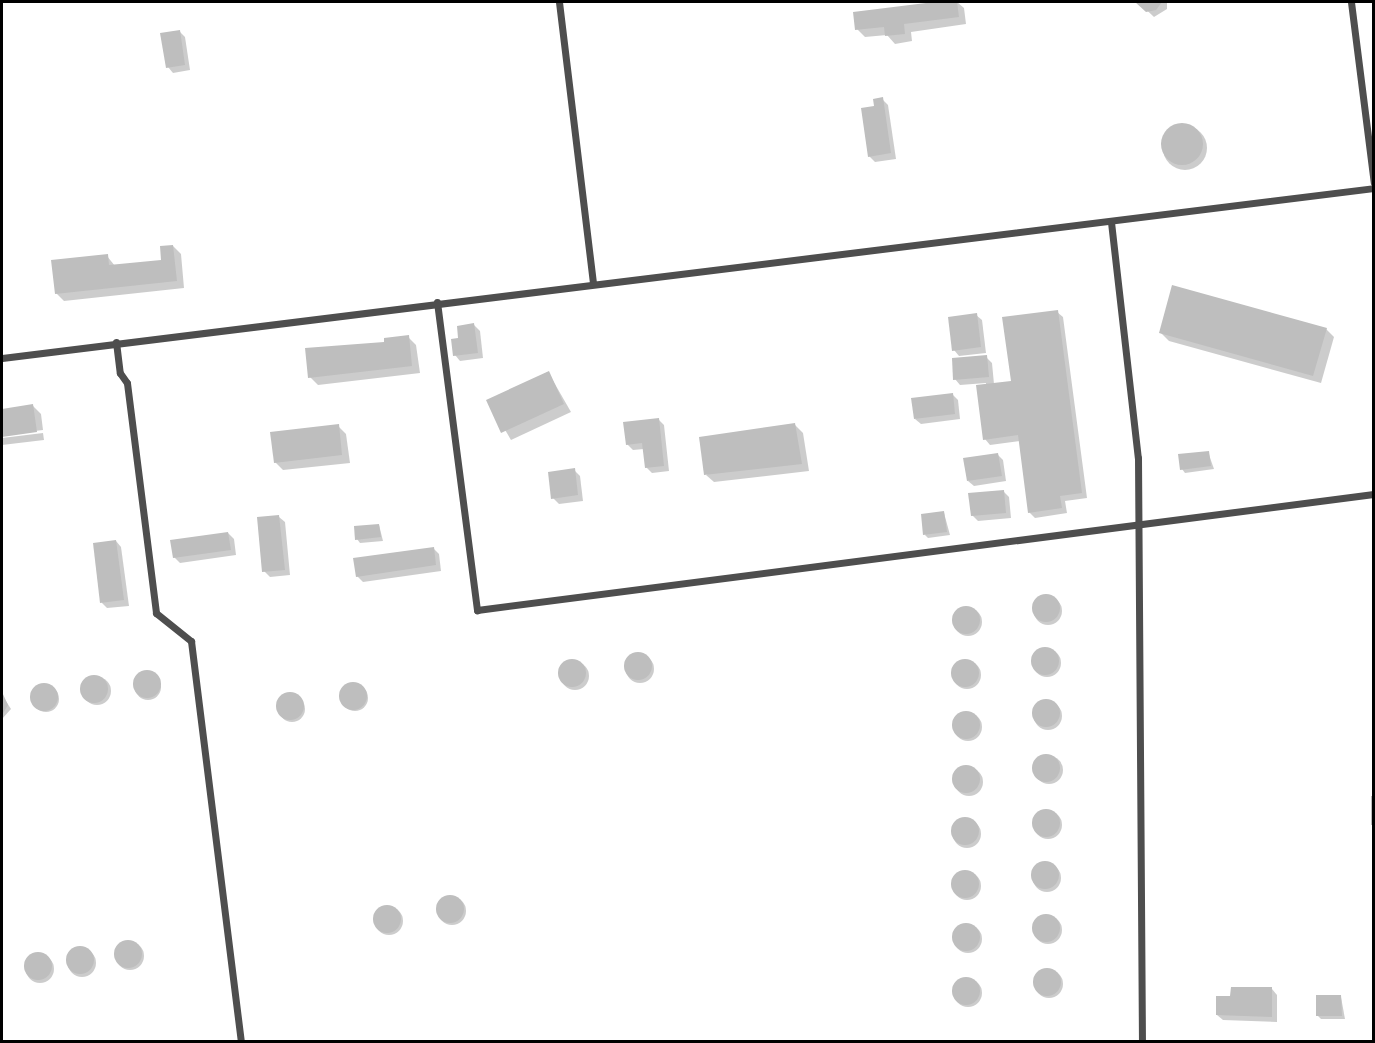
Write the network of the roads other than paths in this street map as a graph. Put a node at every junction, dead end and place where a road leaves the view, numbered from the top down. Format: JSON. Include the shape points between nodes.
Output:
{"nodes":[{"id":1,"x":559,"y":2,"type":"edge"},
{"id":2,"x":1351,"y":2,"type":"edge"},
{"id":3,"x":1374,"y":183,"type":"edge"},
{"id":4,"x":1374,"y":188,"type":"edge"},
{"id":5,"x":1111,"y":222,"type":"junction"},
{"id":6,"x":593,"y":282,"type":"junction"},
{"id":7,"x":437,"y":302,"type":"junction"},
{"id":8,"x":116,"y":342,"type":"junction"},
{"id":9,"x":2,"y":357,"type":"edge"},
{"id":10,"x":1374,"y":494,"type":"edge"},
{"id":11,"x":1138,"y":525,"type":"junction"},
{"id":12,"x":241,"y":1041,"type":"edge"},
{"id":13,"x":1142,"y":1041,"type":"edge"}],
"edges":[{"from":1,"to":6,"type":"lane"},
{"from":2,"to":3,"type":"lane"},
{"from":4,"to":5,"type":"lane"},
{"from":5,"to":6,"type":"lane"},
{"from":5,"to":11,"type":"lane","via":[[1136,431]]},
{"from":6,"to":7,"type":"lane"},
{"from":7,"to":8,"type":"lane"},
{"from":7,"to":11,"type":"lane","via":[[477,610]]},
{"from":8,"to":9,"type":"lane"},
{"from":8,"to":12,"type":"lane","via":[[120,373],[127,383],[156,613],[191,641]]},
{"from":10,"to":11,"type":"lane"},
{"from":11,"to":13,"type":"lane"}]}
